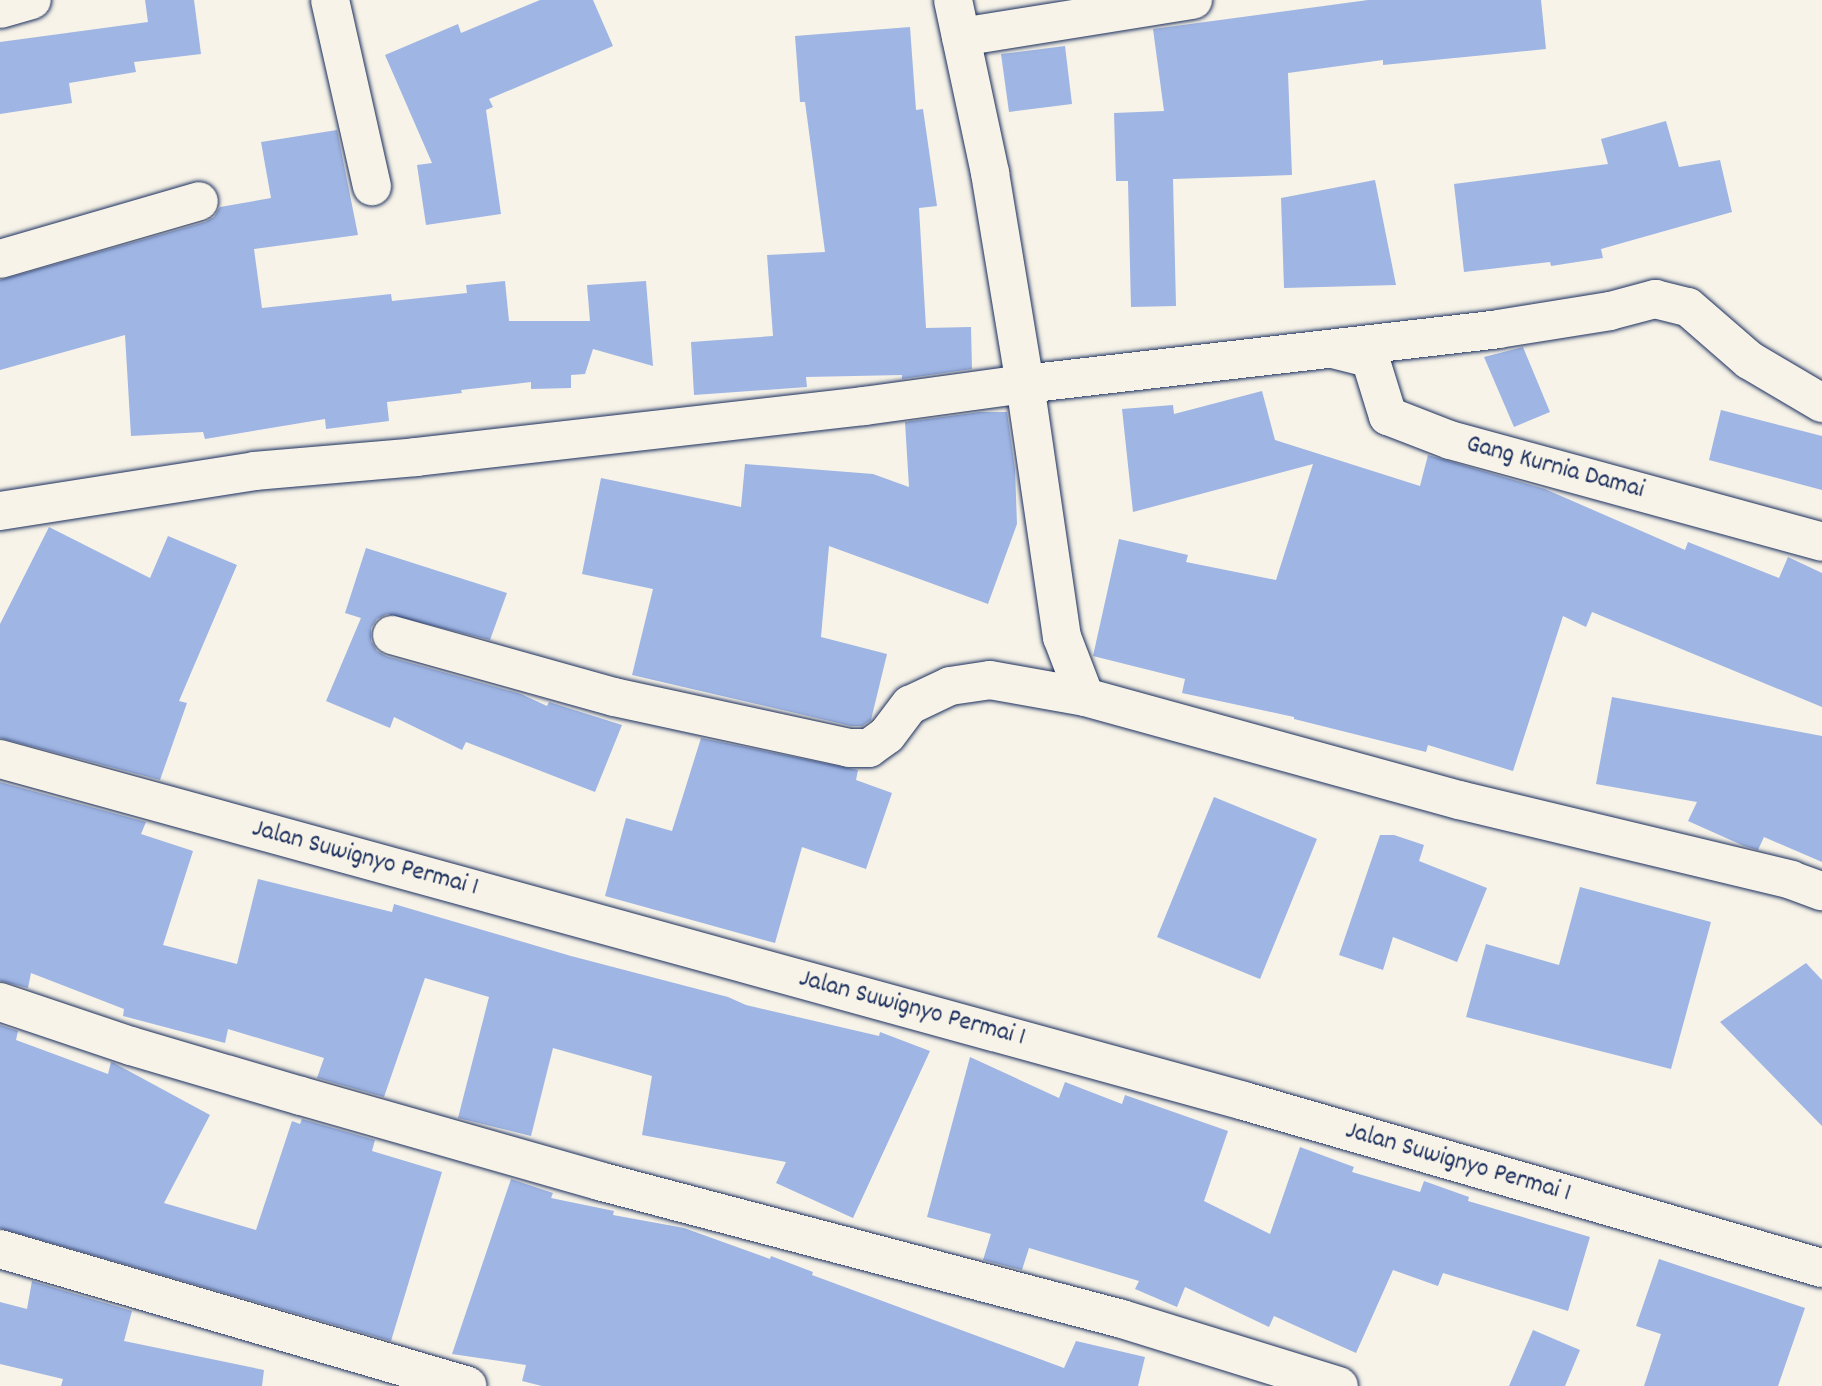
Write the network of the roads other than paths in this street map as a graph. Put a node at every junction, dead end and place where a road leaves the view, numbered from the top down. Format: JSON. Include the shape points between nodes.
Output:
{"nodes":[{"id":1,"x":32,"y":0,"type":"edge"},
{"id":2,"x":330,"y":0,"type":"edge"},
{"id":3,"x":953,"y":0,"type":"edge"},
{"id":4,"x":1193,"y":0,"type":"edge"},
{"id":5,"x":0,"y":9,"type":"edge"},
{"id":6,"x":961,"y":37,"type":"junction"},
{"id":7,"x":372,"y":186,"type":"dead end"},
{"id":8,"x":199,"y":201,"type":"dead end"},
{"id":9,"x":0,"y":259,"type":"edge"},
{"id":10,"x":1330,"y":348,"type":"junction"},
{"id":11,"x":1025,"y":384,"type":"junction"},
{"id":12,"x":1822,"y":403,"type":"edge"},
{"id":13,"x":0,"y":511,"type":"edge"},
{"id":14,"x":1822,"y":542,"type":"edge"},
{"id":15,"x":392,"y":635,"type":"dead end"},
{"id":16,"x":1086,"y":697,"type":"junction"},
{"id":17,"x":0,"y":759,"type":"edge"},
{"id":18,"x":1822,"y":891,"type":"edge"},
{"id":19,"x":0,"y":1002,"type":"edge"},
{"id":20,"x":0,"y":1249,"type":"edge"},
{"id":21,"x":1822,"y":1268,"type":"edge"},
{"id":22,"x":467,"y":1386,"type":"edge"},
{"id":23,"x":1339,"y":1386,"type":"edge"}],
"edges":[{"from":1,"to":5,"type":"street"},
{"from":2,"to":7,"type":"street"},
{"from":3,"to":6,"type":"street"},
{"from":4,"to":6,"type":"street"},
{"from":6,"to":11,"type":"street","via":[[990,173]]},
{"from":8,"to":9,"type":"street"},
{"from":10,"to":11,"type":"street"},
{"from":10,"to":12,"type":"street","via":[[1498,329],[1611,311],[1655,299],[1688,307],[1749,360]]},
{"from":10,"to":14,"type":"street","name":"Gang Kurnia Damai","via":[[1370,358],[1388,416],[1450,440]]},
{"from":11,"to":13,"type":"street","via":[[416,457],[254,471]]},
{"from":11,"to":16,"type":"street","via":[[1062,637]]},
{"from":15,"to":16,"type":"street","via":[[614,697],[849,748],[869,748],[887,735],[910,705],[950,686],[990,680]]},
{"from":16,"to":18,"type":"street","via":[[1459,800]]},
{"from":17,"to":21,"type":"street","name":"Jalan Suwignyo Permai 1","via":[[1244,1101]]},
{"from":19,"to":23,"type":"street","via":[[327,1103],[665,1199],[1122,1319]]},
{"from":20,"to":22,"type":"street"}]}
